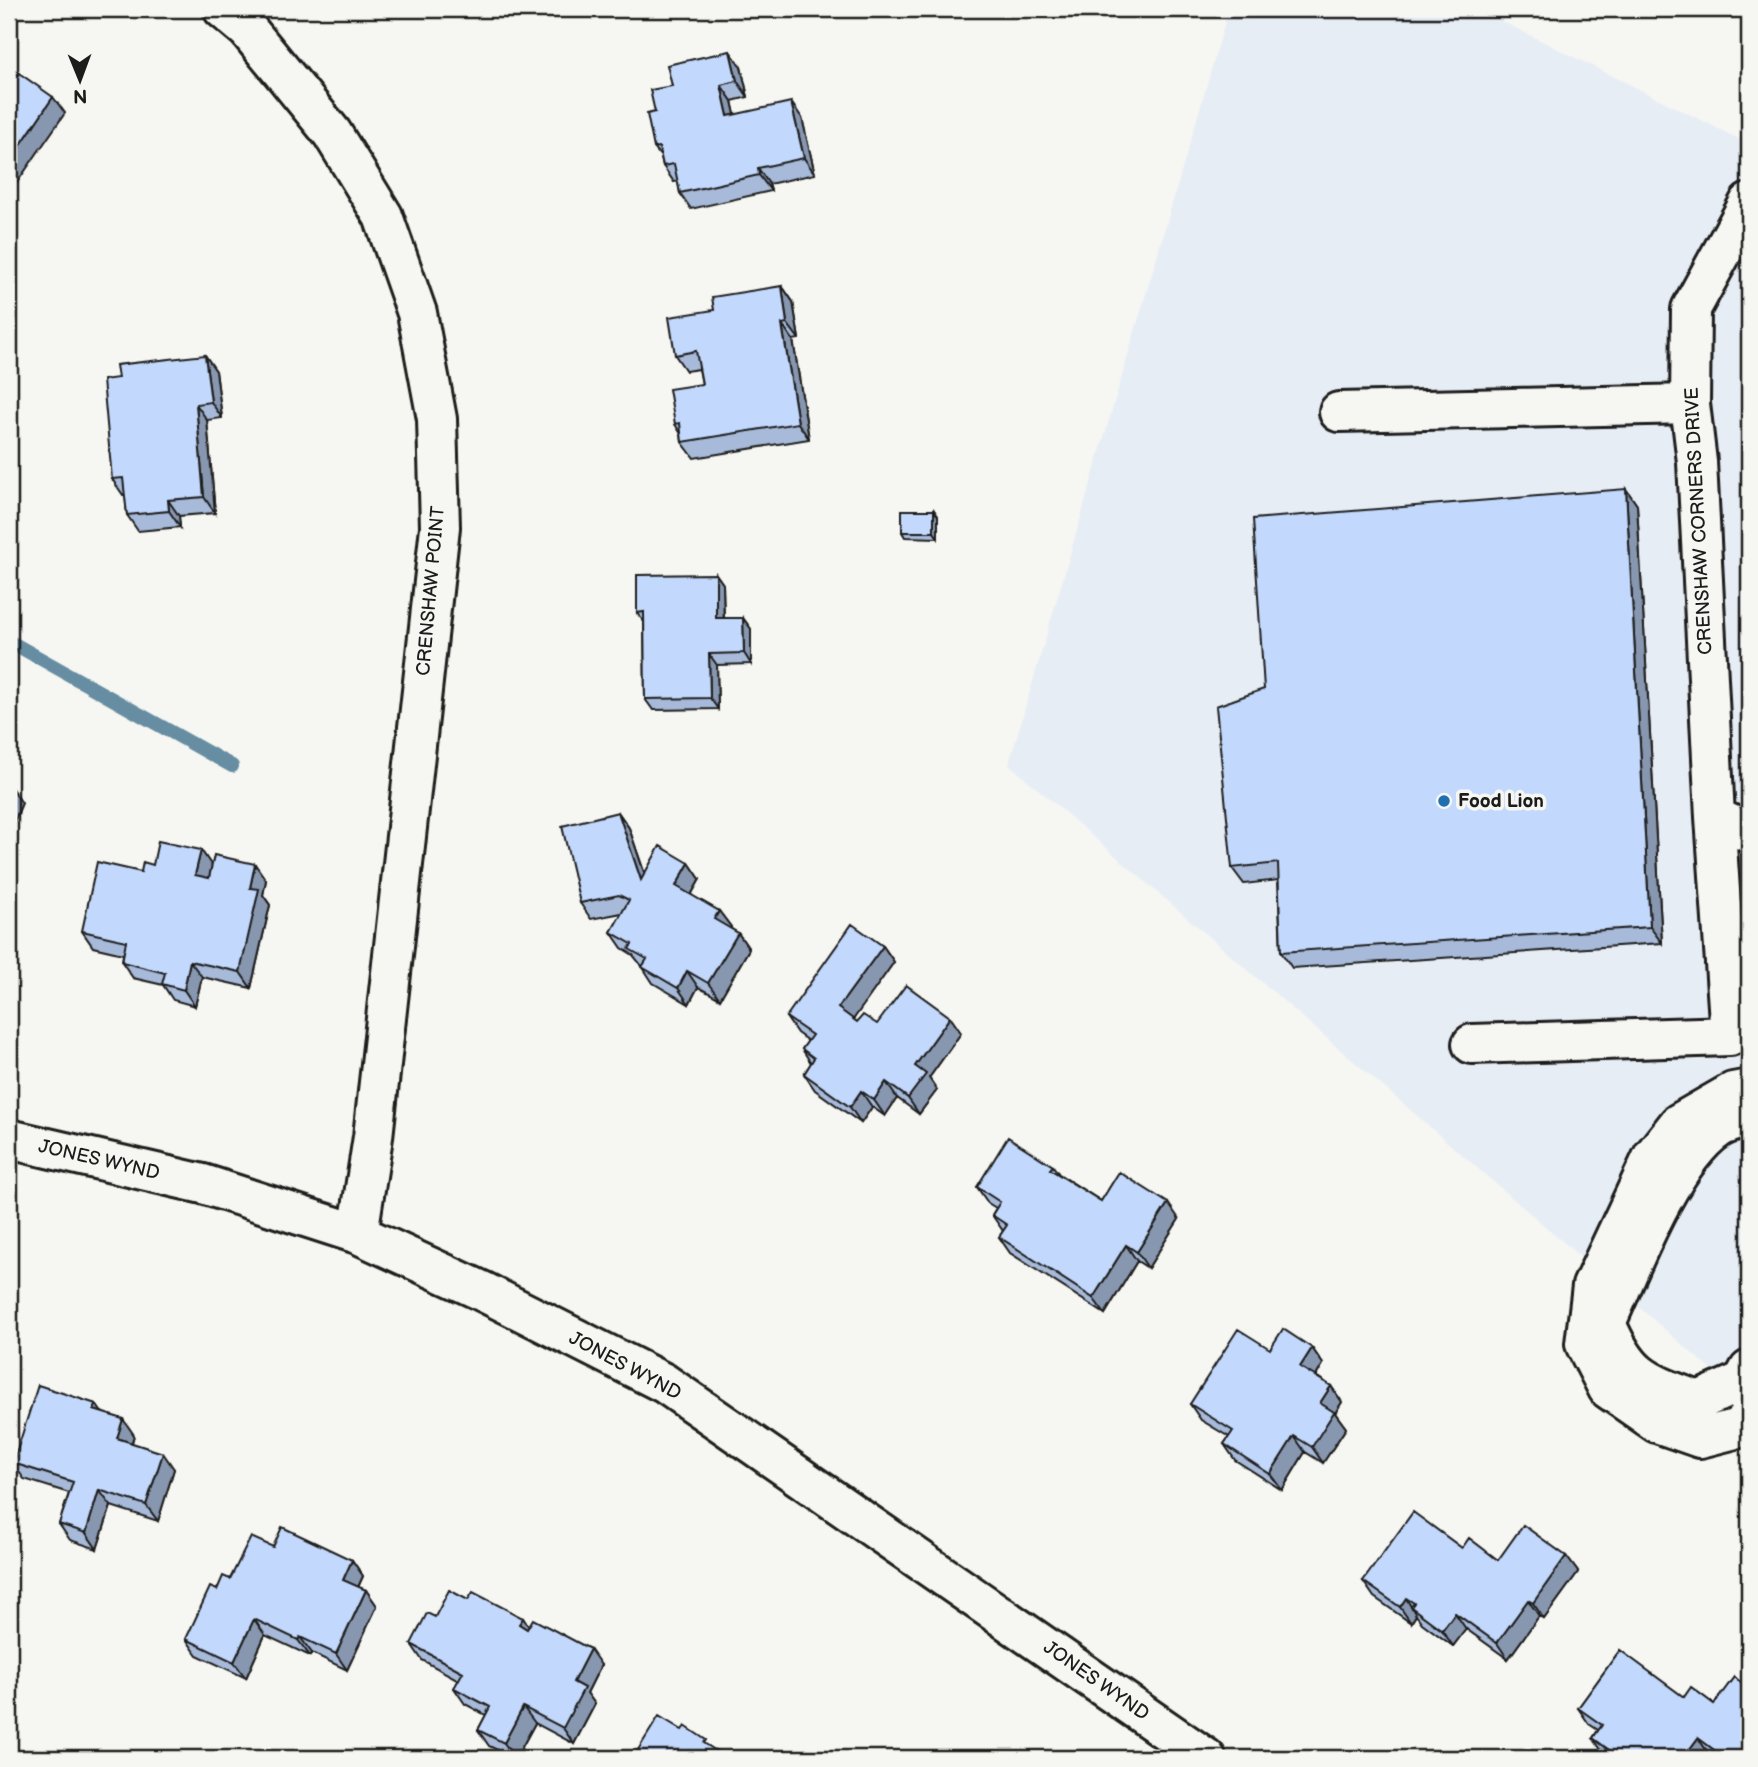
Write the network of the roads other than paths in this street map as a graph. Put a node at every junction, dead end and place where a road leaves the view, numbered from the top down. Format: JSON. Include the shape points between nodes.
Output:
{"nodes":[{"id":1,"x":223,"y":9,"type":"edge"},
{"id":2,"x":1749,"y":203,"type":"edge"},
{"id":3,"x":1690,"y":404,"type":"junction"},
{"id":4,"x":1339,"y":412,"type":"dead end"},
{"id":5,"x":1715,"y":817,"type":"junction"},
{"id":6,"x":1749,"y":833,"type":"edge"},
{"id":7,"x":1730,"y":1036,"type":"junction"},
{"id":8,"x":1472,"y":1044,"type":"dead end"},
{"id":9,"x":1744,"y":1100,"type":"edge"},
{"id":10,"x":9,"y":1139,"type":"edge"},
{"id":11,"x":358,"y":1234,"type":"junction"},
{"id":12,"x":1749,"y":1370,"type":"edge"},
{"id":13,"x":1749,"y":1415,"type":"edge"},
{"id":14,"x":1206,"y":1758,"type":"edge"}],
"edges":[{"from":1,"to":11,"type":"street","name":"CRENSHAW POINT","via":[[248,30],[332,133],[383,216],[417,313],[437,419],[440,527],[373,1137]]},
{"from":2,"to":3,"type":"street","name":"CRENSHAW CORNERS DRIVE","via":[[1691,309]]},
{"from":3,"to":4,"type":"street"},
{"from":3,"to":5,"type":"street","name":"CRENSHAW CORNERS DRIVE"},
{"from":5,"to":6,"type":"street"},
{"from":5,"to":7,"type":"street","name":"CRENSHAW CORNERS DRIVE"},
{"from":7,"to":8,"type":"street"},
{"from":7,"to":9,"type":"street","name":"CRENSHAW CORNERS DRIVE"},
{"from":9,"to":12,"type":"street","via":[[1692,1156],[1644,1238],[1606,1323],[1618,1352],[1646,1382],[1698,1401],[1743,1381]]},
{"from":9,"to":13,"type":"street","via":[[1679,1123],[1653,1156],[1592,1286],[1585,1344],[1608,1390],[1657,1423],[1700,1438],[1739,1428]]},
{"from":10,"to":11,"type":"street","name":"JONES WYND","via":[[203,1184]]},
{"from":11,"to":14,"type":"street","name":"JONES WYND","via":[[664,1383]]}]}
